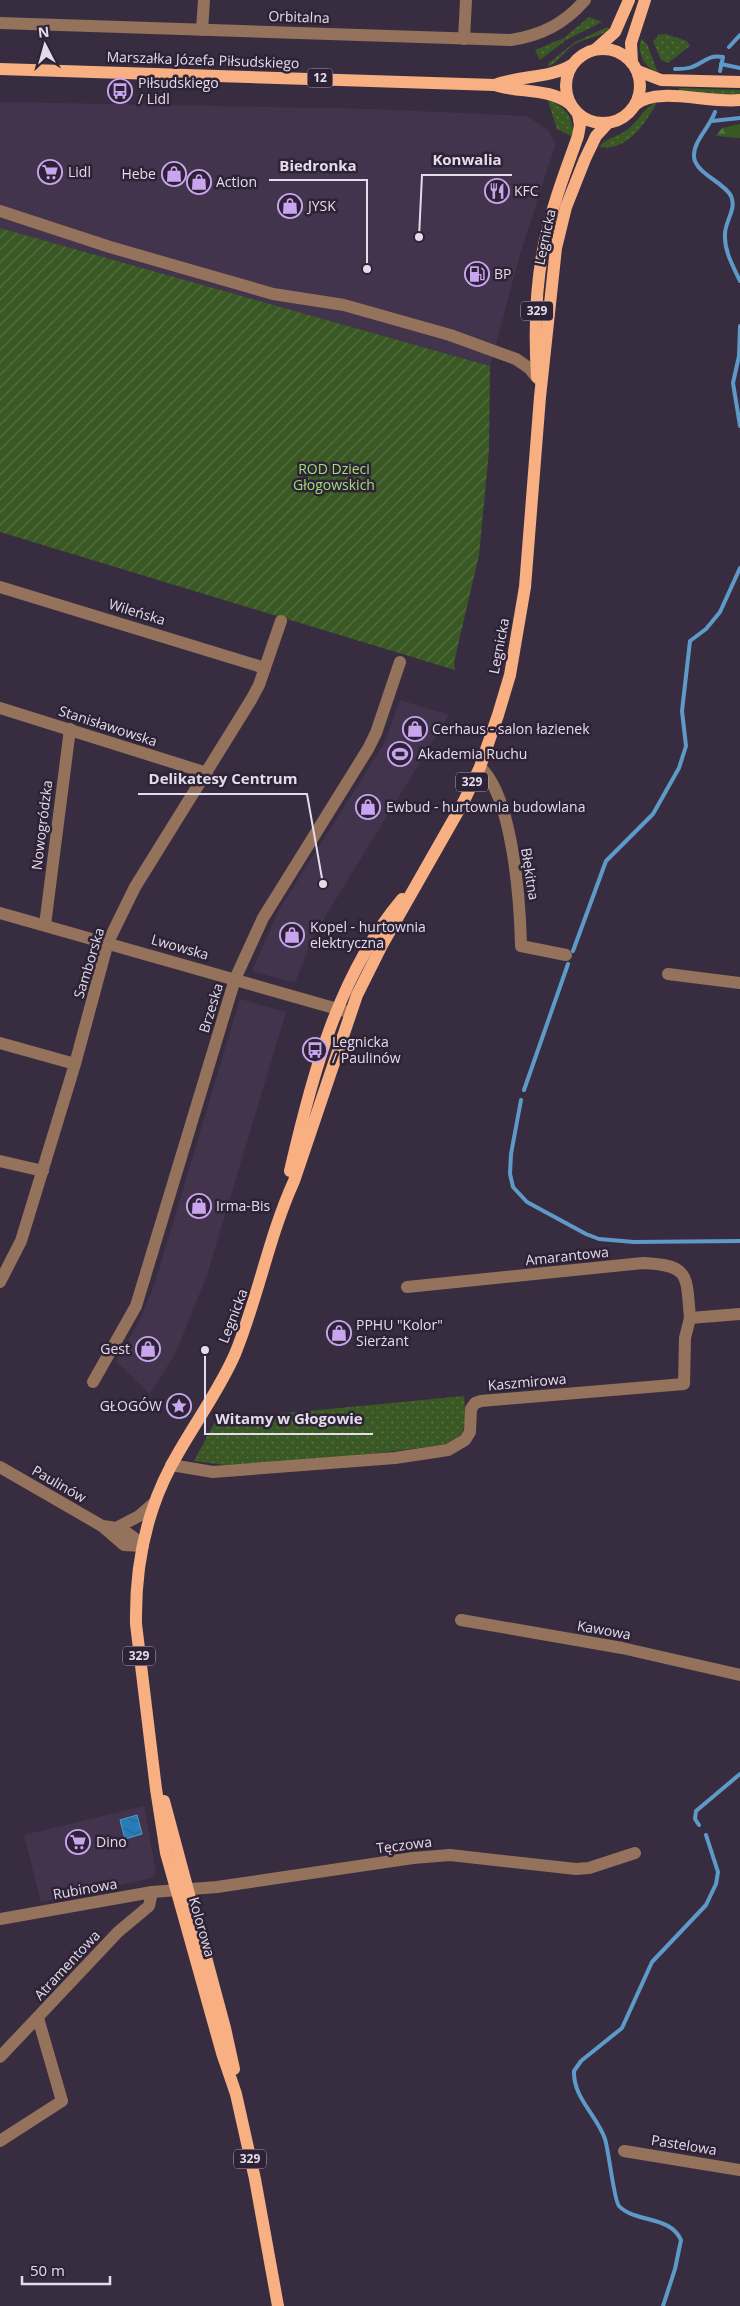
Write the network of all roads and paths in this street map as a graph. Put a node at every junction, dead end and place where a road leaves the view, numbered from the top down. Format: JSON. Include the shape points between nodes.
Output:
{"nodes":[{"id":1,"x":204,"y":0,"type":"edge"},
{"id":2,"x":466,"y":0,"type":"edge"},
{"id":3,"x":584,"y":0,"type":"edge"},
{"id":4,"x":630,"y":0,"type":"edge"},
{"id":5,"x":645,"y":0,"type":"edge"},
{"id":6,"x":0,"y":23,"type":"edge"},
{"id":7,"x":202,"y":30,"type":"junction"},
{"id":8,"x":464,"y":39,"type":"junction"},
{"id":9,"x":596,"y":49,"type":"junction"},
{"id":10,"x":572,"y":65,"type":"junction"},
{"id":11,"x":635,"y":67,"type":"junction"},
{"id":12,"x":0,"y":69,"type":"edge"},
{"id":13,"x":740,"y":82,"type":"edge"},
{"id":14,"x":495,"y":85,"type":"junction"},
{"id":15,"x":740,"y":100,"type":"edge"},
{"id":16,"x":636,"y":104,"type":"junction"},
{"id":17,"x":574,"y":109,"type":"junction"},
{"id":18,"x":608,"y":123,"type":"junction"},
{"id":19,"x":0,"y":211,"type":"edge"},
{"id":20,"x":548,"y":331,"type":"junction"},
{"id":21,"x":535,"y":349,"type":"junction"},
{"id":22,"x":516,"y":359,"type":"junction"},
{"id":23,"x":538,"y":379,"type":"junction"},
{"id":24,"x":540,"y":397,"type":"junction"},
{"id":25,"x":0,"y":588,"type":"edge"},
{"id":26,"x":281,"y":621,"type":"dead end"},
{"id":27,"x":400,"y":662,"type":"dead end"},
{"id":28,"x":265,"y":668,"type":"junction"},
{"id":29,"x":0,"y":708,"type":"edge"},
{"id":30,"x":70,"y":729,"type":"junction"},
{"id":31,"x":480,"y":767,"type":"junction"},
{"id":32,"x":207,"y":773,"type":"junction"},
{"id":33,"x":0,"y":913,"type":"edge"},
{"id":34,"x":45,"y":925,"type":"junction"},
{"id":35,"x":108,"y":942,"type":"junction"},
{"id":36,"x":566,"y":955,"type":"dead end"},
{"id":37,"x":668,"y":974,"type":"dead end"},
{"id":38,"x":235,"y":979,"type":"junction"},
{"id":39,"x":740,"y":983,"type":"edge"},
{"id":40,"x":344,"y":1010,"type":"junction"},
{"id":41,"x":0,"y":1043,"type":"edge"},
{"id":42,"x":75,"y":1064,"type":"junction"},
{"id":43,"x":0,"y":1161,"type":"edge"},
{"id":44,"x":43,"y":1171,"type":"junction"},
{"id":45,"x":0,"y":1282,"type":"edge"},
{"id":46,"x":407,"y":1287,"type":"dead end"},
{"id":47,"x":740,"y":1314,"type":"edge"},
{"id":48,"x":690,"y":1318,"type":"junction"},
{"id":49,"x":93,"y":1382,"type":"dead end"},
{"id":50,"x":171,"y":1465,"type":"junction"},
{"id":51,"x":0,"y":1467,"type":"edge"},
{"id":52,"x":154,"y":1503,"type":"junction"},
{"id":53,"x":102,"y":1526,"type":"junction"},
{"id":54,"x":116,"y":1528,"type":"junction"},
{"id":55,"x":143,"y":1546,"type":"junction"},
{"id":56,"x":461,"y":1620,"type":"dead end"},
{"id":57,"x":740,"y":1675,"type":"edge"},
{"id":58,"x":635,"y":1853,"type":"dead end"},
{"id":59,"x":183,"y":1891,"type":"junction"},
{"id":60,"x":152,"y":1892,"type":"junction"},
{"id":61,"x":0,"y":1919,"type":"edge"},
{"id":62,"x":38,"y":2018,"type":"junction"},
{"id":63,"x":0,"y":2057,"type":"edge"},
{"id":64,"x":0,"y":2141,"type":"edge"},
{"id":65,"x":624,"y":2151,"type":"dead end"},
{"id":66,"x":740,"y":2170,"type":"edge"},
{"id":67,"x":278,"y":2306,"type":"edge"}],
"edges":[{"from":1,"to":7,"type":"street"},
{"from":2,"to":8,"type":"street"},
{"from":3,"to":8,"type":"street","name":"Orbitalna","via":[[562,22],[540,34],[512,40]]},
{"from":4,"to":9,"type":"main road","number":"12","via":[[615,32]]},
{"from":5,"to":11,"type":"main road","via":[[631,43]]},
{"from":6,"to":7,"type":"street","name":"Orbitalna"},
{"from":7,"to":8,"type":"street","name":"Orbitalna"},
{"from":9,"to":10,"type":"main road","number":"12","via":[[583,54]]},
{"from":9,"to":11,"type":"main road","via":[[616,51]]},
{"from":10,"to":14,"type":"main road","name":"Marszałka Józefa Piłsudskiego","number":"12","via":[[550,74],[516,78]]},
{"from":10,"to":17,"type":"main road","via":[[566,80],[567,96]]},
{"from":11,"to":13,"type":"main road","via":[[661,80]]},
{"from":11,"to":16,"type":"main road","via":[[640,84]]},
{"from":12,"to":14,"type":"main road","name":"Marszałka Józefa Piłsudskiego","number":"12"},
{"from":14,"to":17,"type":"main road","name":"Marszałka Józefa Piłsudskiego","number":"12","via":[[557,96]]},
{"from":15,"to":16,"type":"main road","via":[[713,101],[657,95]]},
{"from":16,"to":18,"type":"main road","via":[[626,116]]},
{"from":17,"to":18,"type":"main road","number":"12","via":[[592,122]]},
{"from":17,"to":21,"type":"main road","name":"Legnicka","number":"329","via":[[579,130],[545,242]]},
{"from":18,"to":20,"type":"main road","name":"Legnicka","number":"329","via":[[590,147],[562,222],[552,280]]},
{"from":19,"to":22,"type":"street","via":[[273,294],[344,305]]},
{"from":20,"to":21,"type":"street"},
{"from":20,"to":24,"type":"main road","name":"Legnicka","number":"329"},
{"from":21,"to":22,"type":"street"},
{"from":21,"to":23,"type":"main road","name":"Legnicka","number":"329"},
{"from":22,"to":23,"type":"street"},
{"from":23,"to":24,"type":"main road","name":"Legnicka","number":"329"},
{"from":24,"to":31,"type":"main road","name":"Legnicka","number":"329","via":[[519,630],[508,683]]},
{"from":25,"to":28,"type":"street","name":"Wileńska"},
{"from":26,"to":28,"type":"street","name":"Samborska"},
{"from":27,"to":38,"type":"street","name":"Brzeska","via":[[368,749],[262,918]]},
{"from":28,"to":32,"type":"street","name":"Samborska","via":[[251,700]]},
{"from":29,"to":30,"type":"street","name":"Stanisławowska"},
{"from":30,"to":32,"type":"street","name":"Stanisławowska"},
{"from":30,"to":34,"type":"street","name":"Nowogródzka"},
{"from":31,"to":36,"type":"street","name":"Błękitna","via":[[495,787],[510,844],[520,908],[521,946]]},
{"from":31,"to":40,"type":"main road","name":"Legnicka","number":"329","via":[[417,882],[390,913],[365,951]]},
{"from":32,"to":35,"type":"street","name":"Samborska","via":[[135,887]]},
{"from":33,"to":34,"type":"street","name":"Lwowska"},
{"from":34,"to":35,"type":"street","name":"Lwowska"},
{"from":35,"to":38,"type":"street","name":"Lwowska"},
{"from":35,"to":42,"type":"street","name":"Samborska"},
{"from":37,"to":39,"type":"street"},
{"from":38,"to":40,"type":"street","name":"Lwowska"},
{"from":38,"to":49,"type":"street","name":"Brzeska","via":[[136,1306]]},
{"from":40,"to":50,"type":"main road","name":"Legnicka","number":"329","via":[[294,1181],[234,1356]]},
{"from":41,"to":42,"type":"street"},
{"from":42,"to":44,"type":"street","name":"Samborska"},
{"from":43,"to":44,"type":"street"},
{"from":44,"to":45,"type":"street","name":"Samborska","via":[[21,1240]]},
{"from":46,"to":48,"type":"street","name":"Amarantowa","via":[[643,1263],[663,1264],[674,1266],[684,1276]]},
{"from":47,"to":48,"type":"street"},
{"from":48,"to":50,"type":"street","name":"Kaszmirowa","via":[[685,1338],[684,1384],[481,1401],[471,1409],[470,1432],[466,1440],[448,1450],[395,1458],[213,1472]]},
{"from":50,"to":52,"type":"main road","name":"Legnicka","number":"329"},
{"from":51,"to":53,"type":"street","name":"Paulinów"},
{"from":52,"to":54,"type":"street","via":[[139,1516]]},
{"from":52,"to":55,"type":"main road","name":"Legnicka","number":"329"},
{"from":53,"to":54,"type":"street","name":"Paulinów"},
{"from":53,"to":55,"type":"street","name":"Paulinów","via":[[124,1545]]},
{"from":54,"to":55,"type":"street","name":"Paulinów","via":[[129,1533]]},
{"from":55,"to":59,"type":"main road","name":"Kolorowa","number":"329","via":[[137,1581],[136,1624],[163,1834]]},
{"from":56,"to":57,"type":"street","name":"Kawowa","via":[[622,1648]]},
{"from":58,"to":59,"type":"street","name":"Tęczowa","via":[[576,1869],[450,1855],[413,1858]]},
{"from":59,"to":60,"type":"street","name":"Rubinowa"},
{"from":59,"to":67,"type":"main road","name":"Kolorowa","number":"329","via":[[222,2053],[236,2094]]},
{"from":60,"to":61,"type":"street","name":"Rubinowa"},
{"from":60,"to":62,"type":"street","name":"Atramentowa","via":[[149,1906],[118,1932]]},
{"from":62,"to":63,"type":"street","name":"Atramentowa"},
{"from":62,"to":64,"type":"street","via":[[62,2101]]},
{"from":65,"to":66,"type":"street","name":"Pastelowa"}]}
